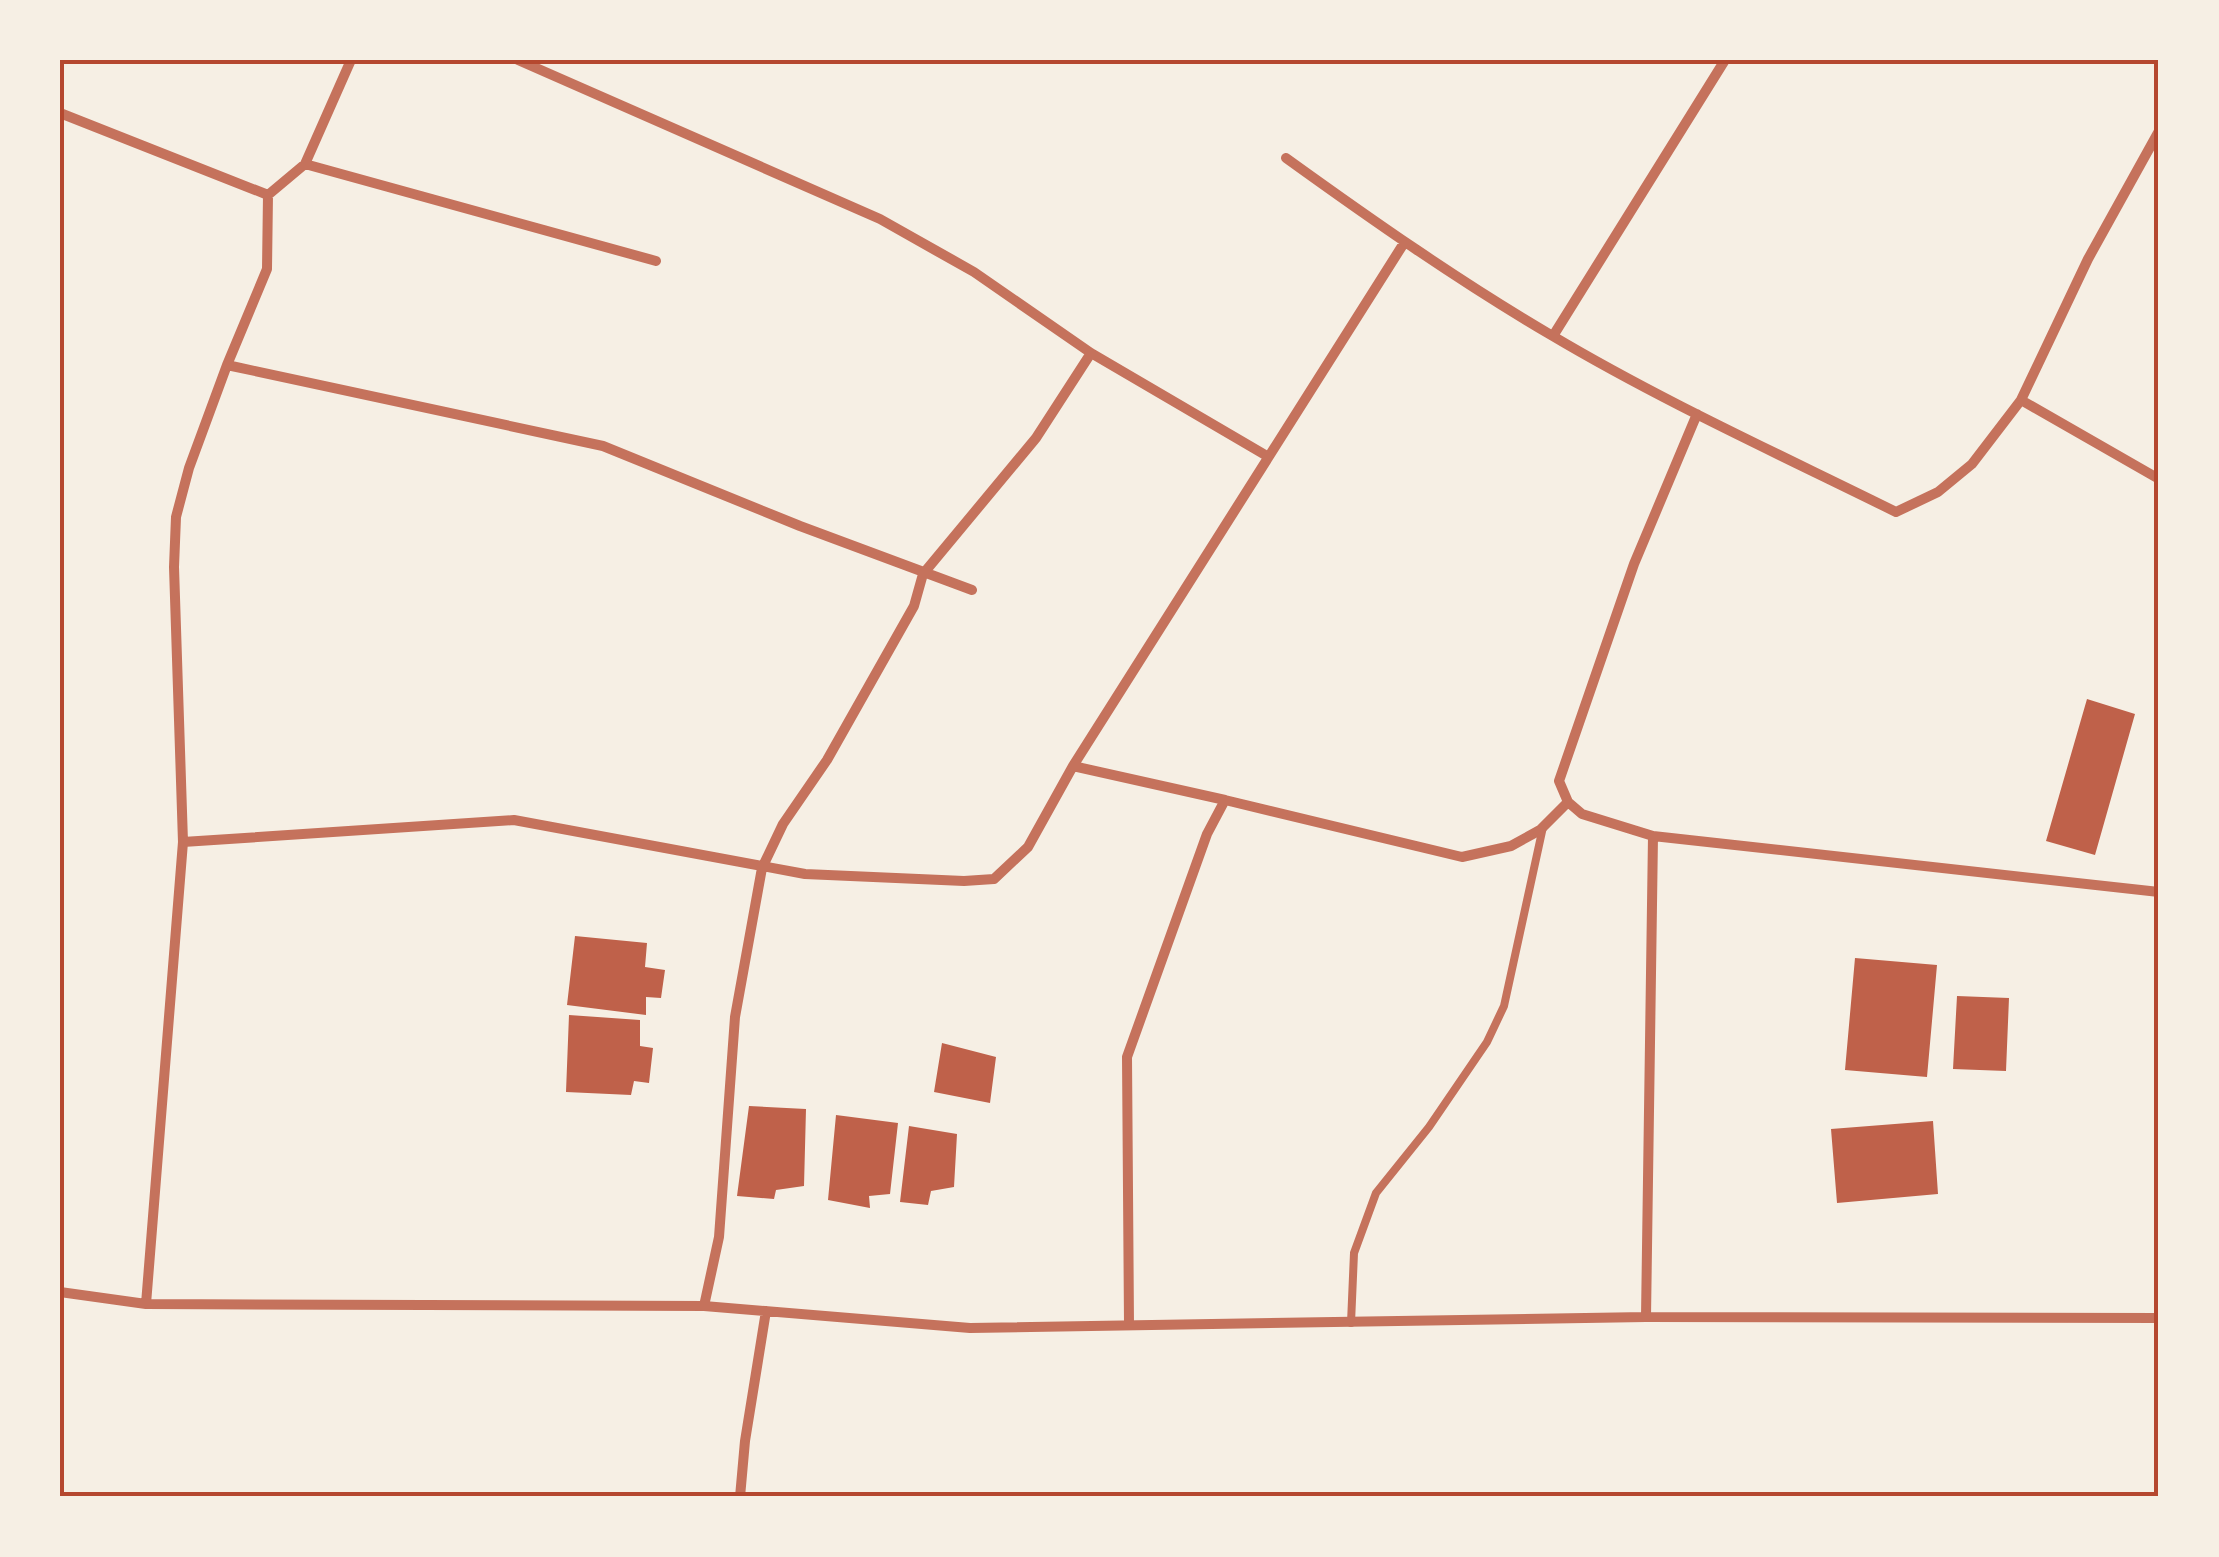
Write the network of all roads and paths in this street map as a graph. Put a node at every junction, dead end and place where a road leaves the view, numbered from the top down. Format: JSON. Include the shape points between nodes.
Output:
{"nodes":[{"id":1,"x":351,"y":60,"type":"edge"},
{"id":2,"x":518,"y":60,"type":"edge"},
{"id":3,"x":1726,"y":60,"type":"edge"},
{"id":4,"x":60,"y":113,"type":"edge"},
{"id":5,"x":2159,"y":132,"type":"edge"},
{"id":6,"x":1286,"y":158,"type":"dead end"},
{"id":7,"x":305,"y":164,"type":"junction"},
{"id":8,"x":268,"y":195,"type":"junction"},
{"id":9,"x":1404,"y":243,"type":"junction"},
{"id":10,"x":656,"y":261,"type":"dead end"},
{"id":11,"x":1553,"y":336,"type":"junction"},
{"id":12,"x":1092,"y":353,"type":"junction"},
{"id":13,"x":227,"y":365,"type":"junction"},
{"id":14,"x":2021,"y":400,"type":"junction"},
{"id":15,"x":1697,"y":414,"type":"junction"},
{"id":16,"x":1268,"y":456,"type":"junction"},
{"id":17,"x":2159,"y":479,"type":"edge"},
{"id":18,"x":924,"y":574,"type":"junction"},
{"id":19,"x":972,"y":590,"type":"dead end"},
{"id":20,"x":1073,"y":766,"type":"junction"},
{"id":21,"x":1225,"y":800,"type":"junction"},
{"id":22,"x":1568,"y":802,"type":"junction"},
{"id":23,"x":1544,"y":827,"type":"junction"},
{"id":24,"x":1653,"y":836,"type":"junction"},
{"id":25,"x":183,"y":842,"type":"junction"},
{"id":26,"x":762,"y":868,"type":"junction"},
{"id":27,"x":2159,"y":892,"type":"edge"},
{"id":28,"x":60,"y":1292,"type":"edge"},
{"id":29,"x":146,"y":1304,"type":"junction"},
{"id":30,"x":704,"y":1306,"type":"junction"},
{"id":31,"x":766,"y":1311,"type":"junction"},
{"id":32,"x":1646,"y":1317,"type":"junction"},
{"id":33,"x":2159,"y":1318,"type":"edge"},
{"id":34,"x":1351,"y":1323,"type":"junction"},
{"id":35,"x":1130,"y":1324,"type":"junction"},
{"id":36,"x":740,"y":1497,"type":"edge"}],
"edges":[{"from":1,"to":7,"type":"street"},
{"from":2,"to":12,"type":"street","via":[[880,220],[974,272]]},
{"from":3,"to":11,"type":"street"},
{"from":4,"to":8,"type":"street"},
{"from":5,"to":14,"type":"street"},
{"from":6,"to":9,"type":"street"},
{"from":7,"to":8,"type":"street"},
{"from":7,"to":10,"type":"street"},
{"from":8,"to":13,"type":"street","via":[[267,269]]},
{"from":9,"to":11,"type":"street"},
{"from":9,"to":16,"type":"street"},
{"from":11,"to":15,"type":"street"},
{"from":12,"to":16,"type":"street"},
{"from":12,"to":18,"type":"street","via":[[1036,438]]},
{"from":13,"to":18,"type":"street","via":[[603,446]]},
{"from":13,"to":25,"type":"street","via":[[176,517]]},
{"from":14,"to":15,"type":"street","via":[[1972,464],[1938,492],[1896,512]]},
{"from":14,"to":17,"type":"street"},
{"from":15,"to":22,"type":"street","via":[[1634,564],[1559,781]]},
{"from":16,"to":20,"type":"street"},
{"from":18,"to":19,"type":"street"},
{"from":18,"to":26,"type":"street","via":[[914,606]]},
{"from":20,"to":21,"type":"street"},
{"from":20,"to":26,"type":"street","via":[[1028,847],[994,878]]},
{"from":21,"to":23,"type":"street","via":[[1462,857],[1511,846]]},
{"from":21,"to":35,"type":"street","via":[[1126,1057]]},
{"from":22,"to":23,"type":"street"},
{"from":22,"to":24,"type":"street","via":[[1582,814]]},
{"from":23,"to":34,"type":"lane","via":[[1504,1006],[1487,1042],[1376,1194],[1354,1253]]},
{"from":24,"to":27,"type":"street"},
{"from":24,"to":32,"type":"street"},
{"from":25,"to":26,"type":"street","via":[[514,820]]},
{"from":25,"to":29,"type":"street"},
{"from":26,"to":30,"type":"street","via":[[735,1017],[719,1237]]},
{"from":28,"to":29,"type":"street"},
{"from":29,"to":30,"type":"street"},
{"from":30,"to":31,"type":"street"},
{"from":31,"to":35,"type":"street","via":[[970,1328]]},
{"from":31,"to":36,"type":"street"},
{"from":32,"to":33,"type":"street"},
{"from":32,"to":34,"type":"street"},
{"from":34,"to":35,"type":"street"}]}
